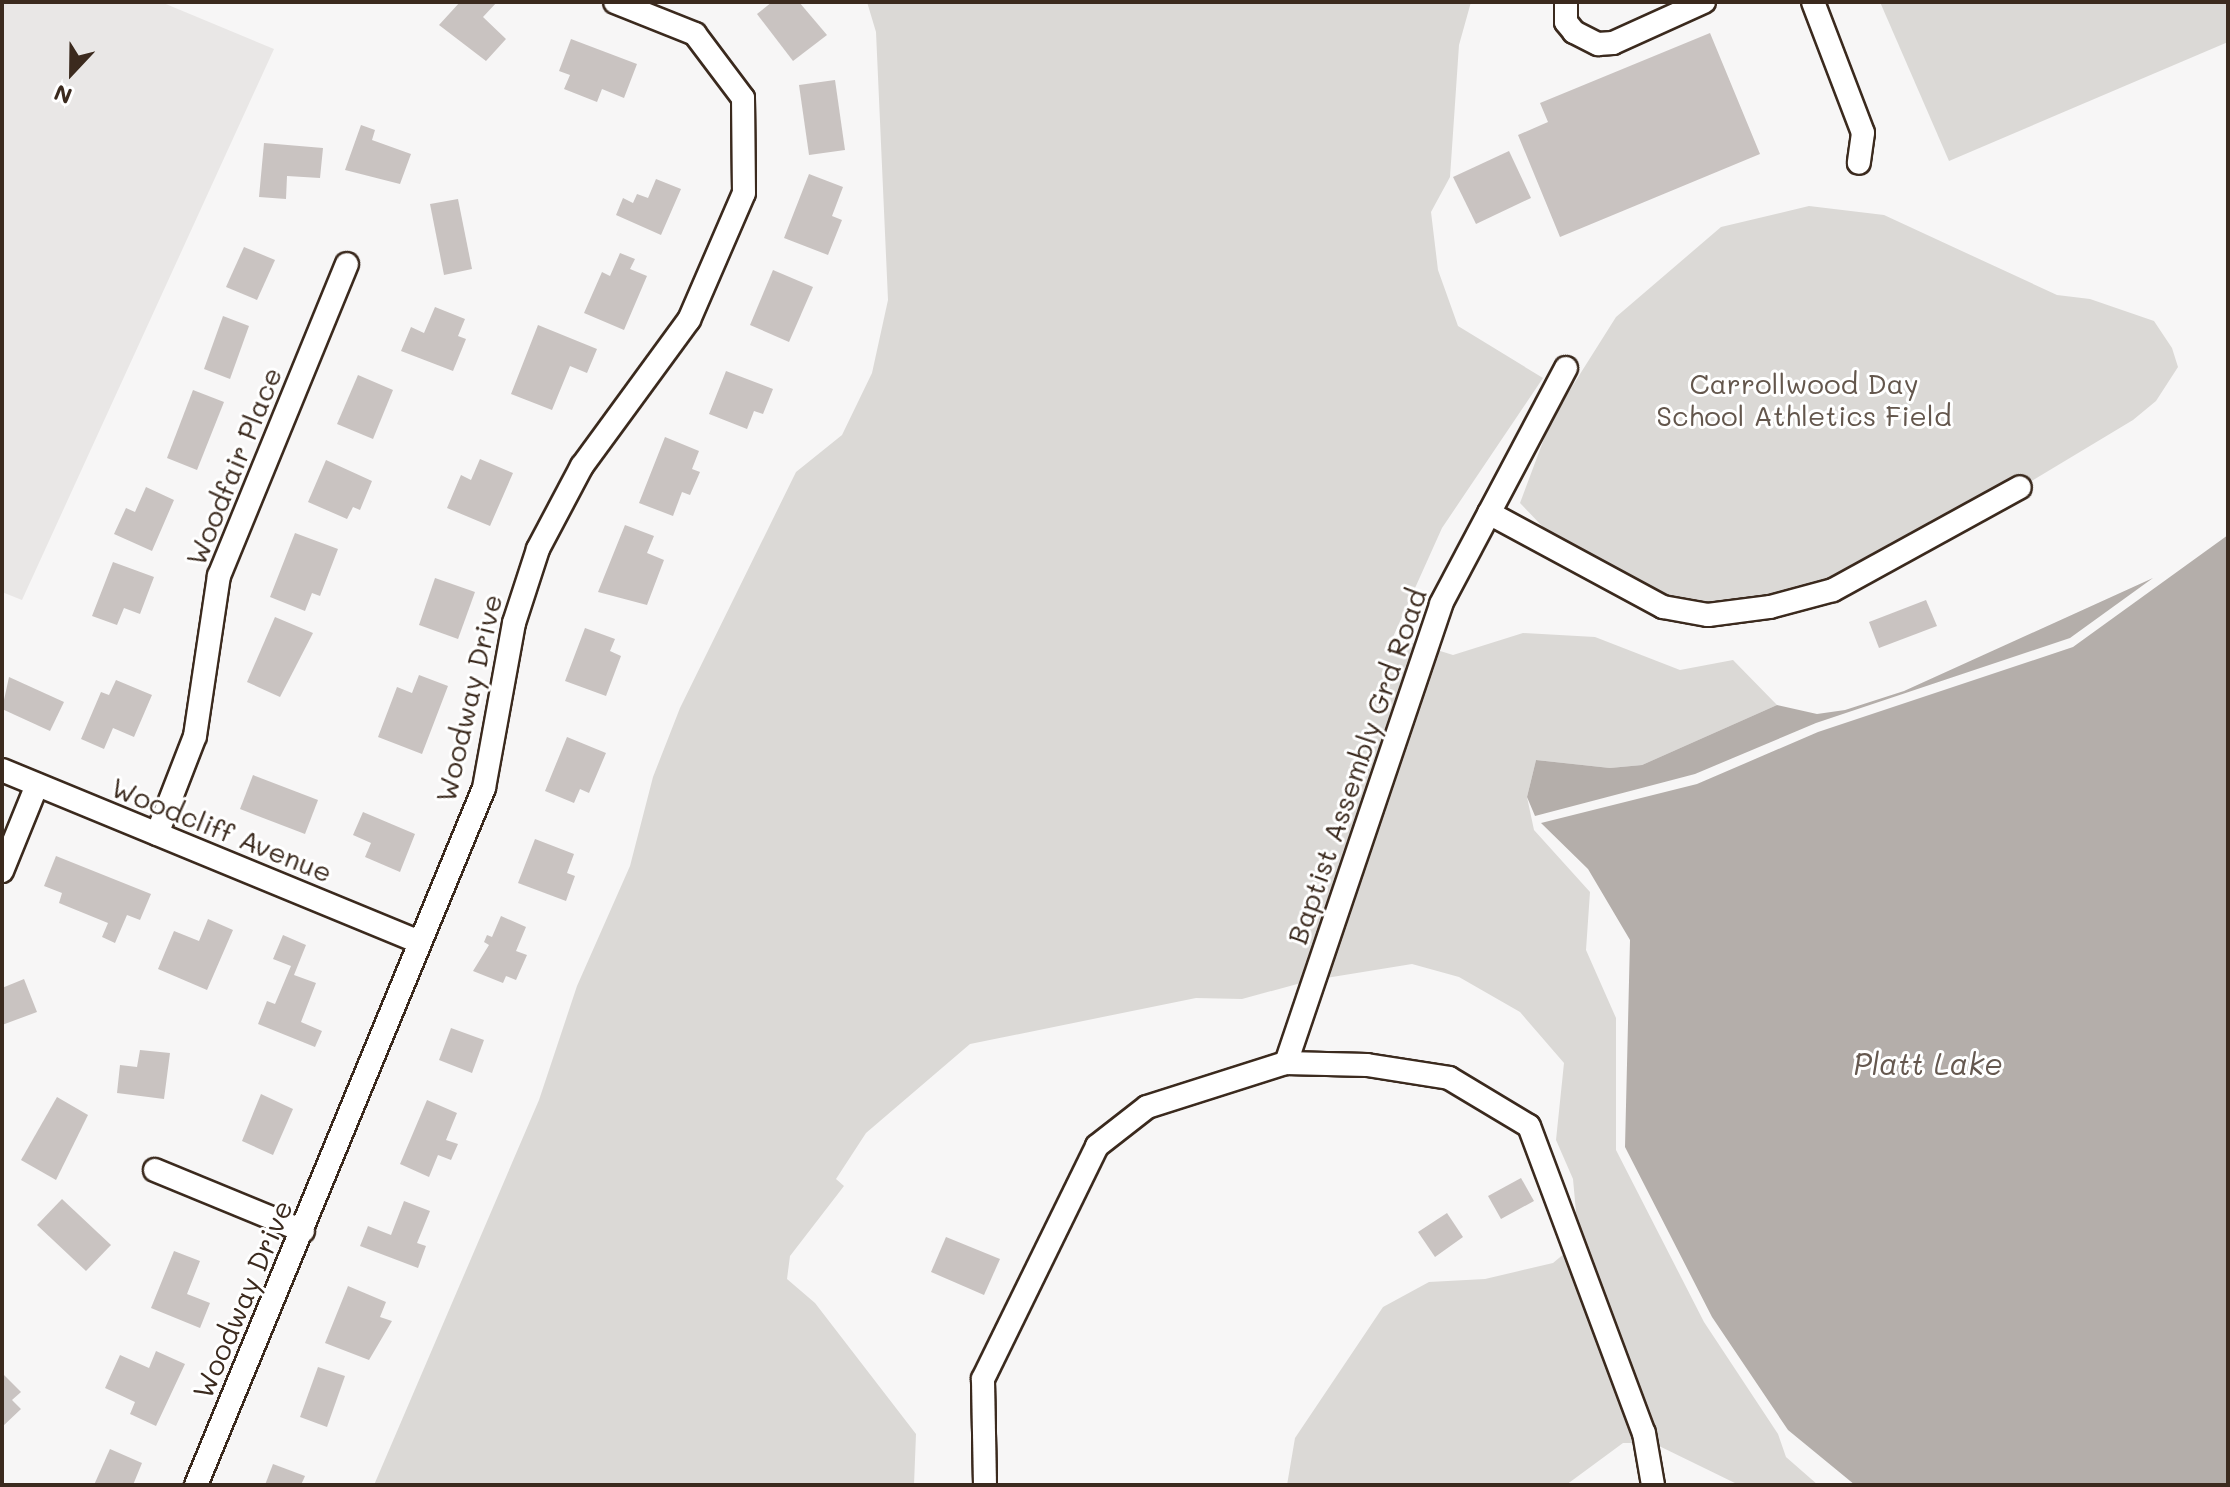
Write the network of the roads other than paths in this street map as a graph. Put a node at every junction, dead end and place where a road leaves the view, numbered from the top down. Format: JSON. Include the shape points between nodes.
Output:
{"nodes":[{"id":1,"x":615,"y":2,"type":"edge"},
{"id":2,"x":1566,"y":2,"type":"edge"},
{"id":3,"x":1704,"y":2,"type":"edge"},
{"id":4,"x":1813,"y":2,"type":"edge"},
{"id":5,"x":1859,"y":163,"type":"dead end"},
{"id":6,"x":347,"y":264,"type":"dead end"},
{"id":7,"x":1566,"y":368,"type":"dead end"},
{"id":8,"x":2020,"y":487,"type":"dead end"},
{"id":9,"x":1489,"y":513,"type":"junction"},
{"id":10,"x":2,"y":770,"type":"edge"},
{"id":11,"x":37,"y":785,"type":"junction"},
{"id":12,"x":157,"y":834,"type":"junction"},
{"id":13,"x":2,"y":871,"type":"edge"},
{"id":14,"x":420,"y":942,"type":"junction"},
{"id":15,"x":1286,"y":1063,"type":"junction"},
{"id":16,"x":155,"y":1170,"type":"dead end"},
{"id":17,"x":303,"y":1231,"type":"junction"},
{"id":18,"x":196,"y":1485,"type":"edge"},
{"id":19,"x":985,"y":1485,"type":"edge"},
{"id":20,"x":1653,"y":1485,"type":"edge"}],
"edges":[{"from":1,"to":14,"type":"street","name":"Woodway Drive","via":[[695,34],[743,98],[744,193],[689,320],[582,466],[538,549],[514,623],[484,788]]},
{"from":2,"to":3,"type":"street","via":[[1566,22],[1598,44],[1613,43]]},
{"from":4,"to":5,"type":"street","via":[[1863,133]]},
{"from":6,"to":12,"type":"street","name":"Woodfair Place","via":[[219,576],[195,736]]},
{"from":7,"to":9,"type":"street","name":"Baptist Assembly Grd Road"},
{"from":8,"to":9,"type":"street","via":[[1833,590],[1708,615],[1663,607]]},
{"from":9,"to":15,"type":"street","name":"Baptist Assembly Grd Road","via":[[1441,604]]},
{"from":10,"to":11,"type":"street","name":"Woodcliff Avenue"},
{"from":11,"to":12,"type":"street","name":"Woodcliff Avenue"},
{"from":11,"to":13,"type":"street"},
{"from":12,"to":14,"type":"street","name":"Woodcliff Avenue"},
{"from":14,"to":17,"type":"street","name":"Woodway Drive"},
{"from":15,"to":19,"type":"street","via":[[1147,1107],[1097,1146],[983,1379]]},
{"from":15,"to":20,"type":"street","via":[[1367,1065],[1449,1078],[1529,1126],[1644,1433]]},
{"from":16,"to":17,"type":"street"},
{"from":17,"to":18,"type":"street","name":"Woodway Drive"}]}
